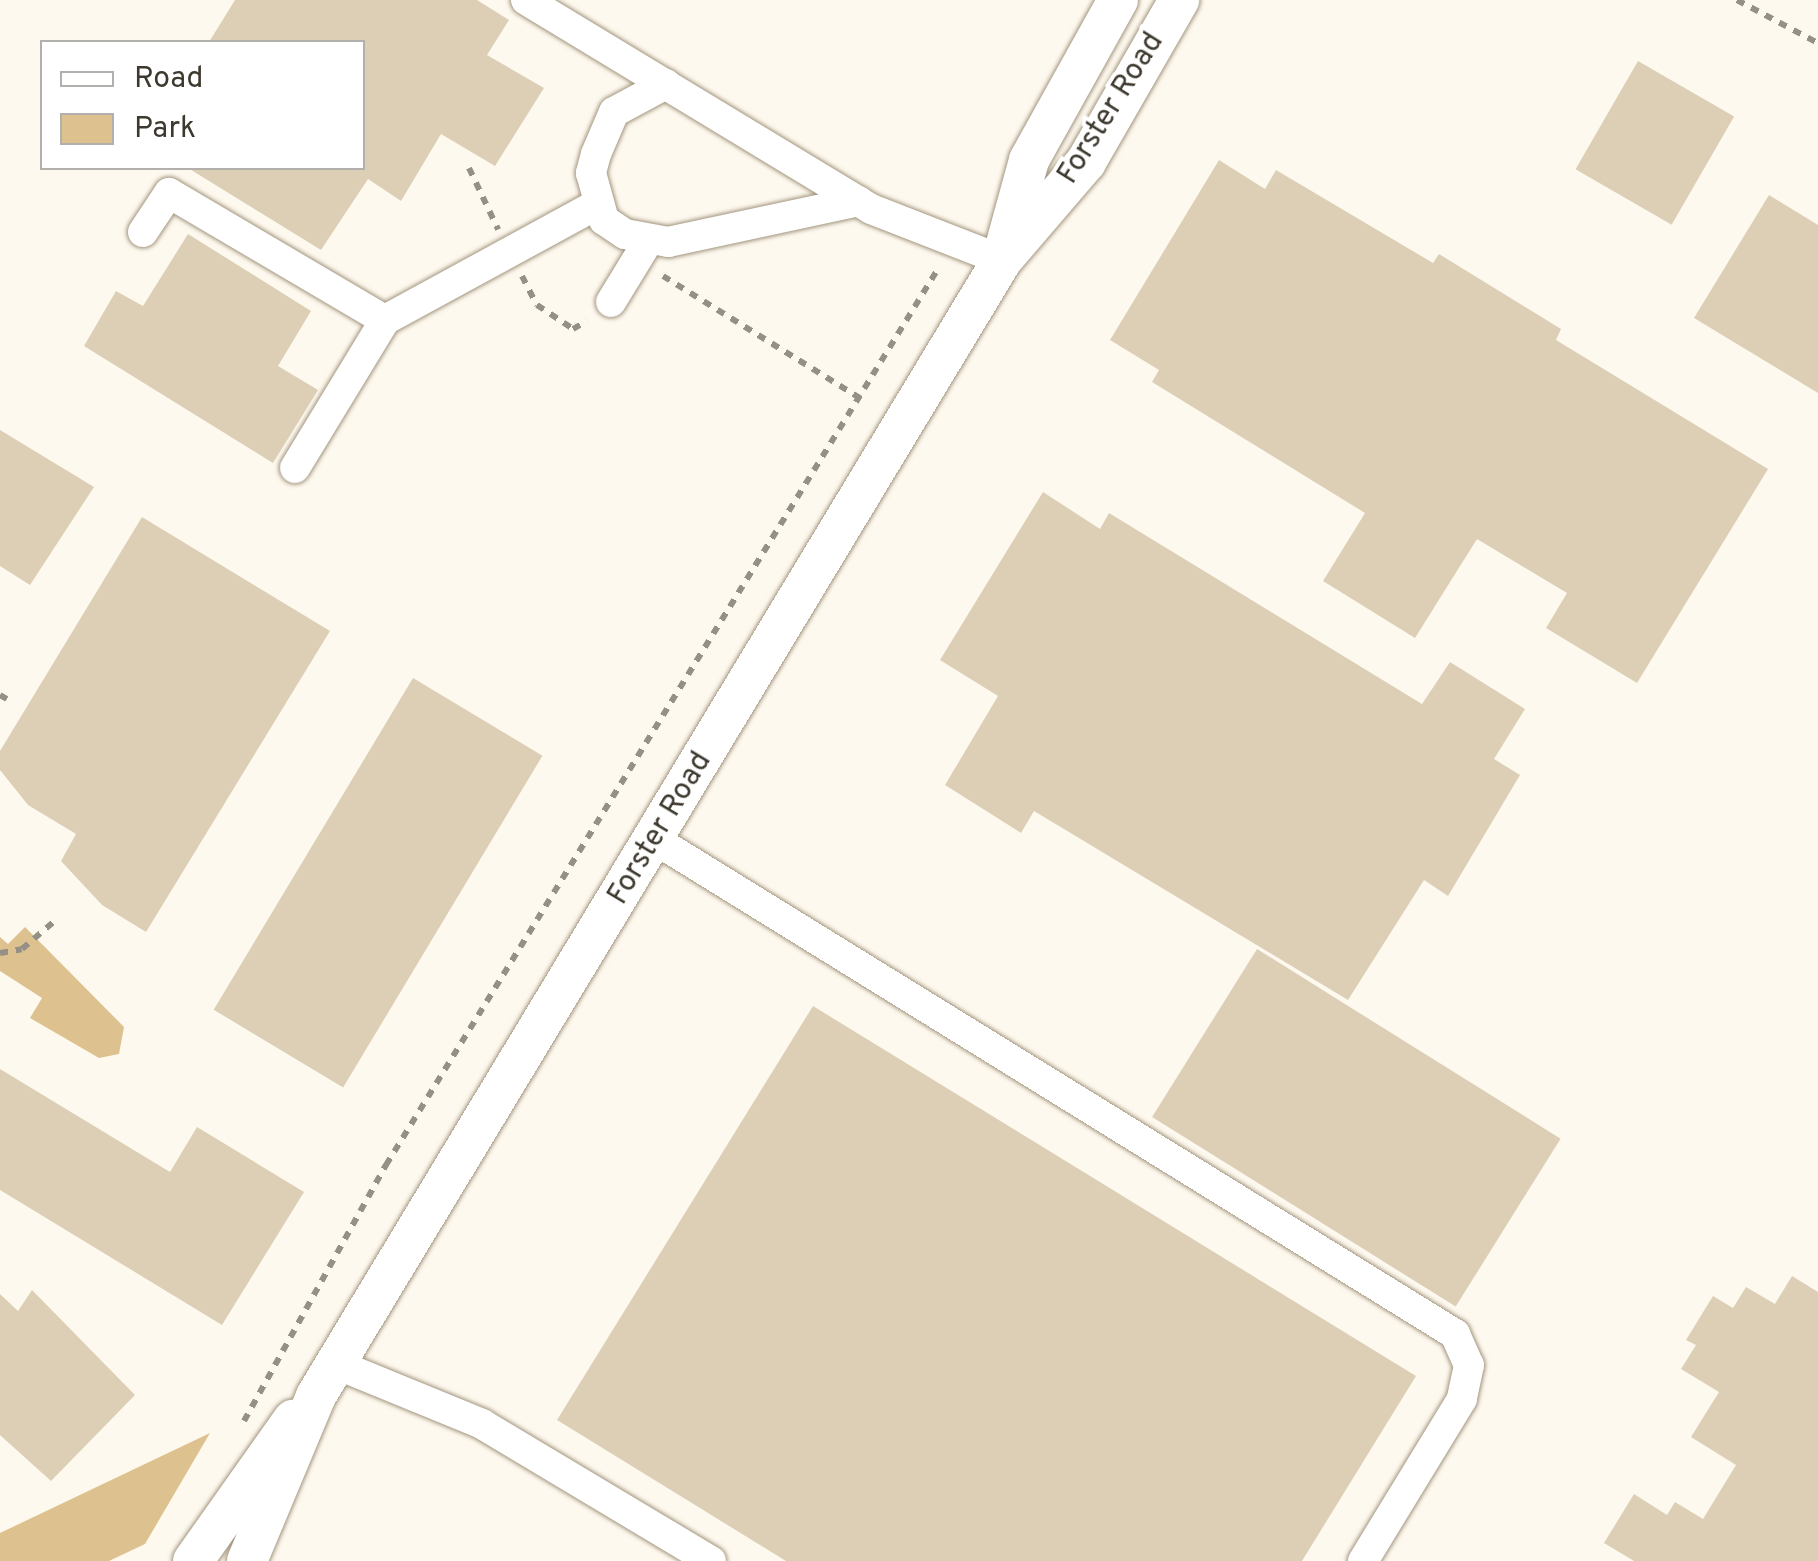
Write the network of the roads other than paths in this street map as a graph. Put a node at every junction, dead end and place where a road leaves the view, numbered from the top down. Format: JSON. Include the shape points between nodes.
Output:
{"nodes":[{"id":1,"x":526,"y":0,"type":"edge"},
{"id":2,"x":1118,"y":0,"type":"edge"},
{"id":3,"x":1178,"y":0,"type":"edge"},
{"id":4,"x":666,"y":84,"type":"junction"},
{"id":5,"x":859,"y":201,"type":"junction"},
{"id":6,"x":598,"y":204,"type":"junction"},
{"id":7,"x":143,"y":232,"type":"dead end"},
{"id":8,"x":647,"y":243,"type":"junction"},
{"id":9,"x":1002,"y":260,"type":"junction"},
{"id":10,"x":611,"y":302,"type":"dead end"},
{"id":11,"x":385,"y":320,"type":"junction"},
{"id":12,"x":295,"y":468,"type":"dead end"},
{"id":13,"x":654,"y":839,"type":"junction"},
{"id":14,"x":326,"y":1380,"type":"junction"},
{"id":15,"x":193,"y":1561,"type":"edge"},
{"id":16,"x":247,"y":1561,"type":"edge"},
{"id":17,"x":711,"y":1561,"type":"edge"},
{"id":18,"x":1363,"y":1561,"type":"edge"}],
"edges":[{"from":1,"to":4,"type":"lane"},
{"from":2,"to":9,"type":"main road","name":"Forster Road","via":[[1028,160]]},
{"from":3,"to":9,"type":"main road","name":"Forster Road","via":[[1086,162]]},
{"from":4,"to":5,"type":"lane"},
{"from":4,"to":6,"type":"lane","via":[[614,112],[592,172]]},
{"from":5,"to":8,"type":"lane"},
{"from":5,"to":9,"type":"lane"},
{"from":6,"to":8,"type":"lane","via":[[604,220]]},
{"from":6,"to":11,"type":"lane"},
{"from":7,"to":11,"type":"lane","via":[[169,193]]},
{"from":8,"to":10,"type":"lane"},
{"from":9,"to":13,"type":"main road","name":"Forster Road"},
{"from":11,"to":12,"type":"lane"},
{"from":13,"to":14,"type":"main road","name":"Forster Road"},
{"from":13,"to":18,"type":"lane","via":[[1455,1334],[1469,1365],[1462,1400]]},
{"from":14,"to":15,"type":"main road","name":"Forster Road","via":[[277,1436]]},
{"from":14,"to":16,"type":"main road","name":"Forster Road"},
{"from":14,"to":17,"type":"lane","via":[[482,1424]]}]}
